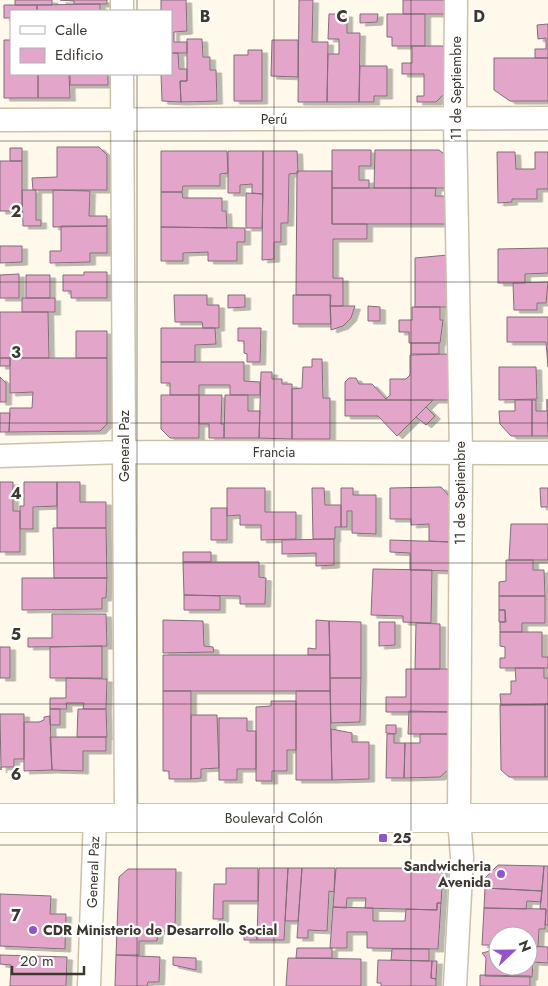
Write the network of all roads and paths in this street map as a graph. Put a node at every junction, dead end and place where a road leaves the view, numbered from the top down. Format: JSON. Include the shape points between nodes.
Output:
{"nodes":[{"id":1,"x":456,"y":0,"type":"edge"},
{"id":2,"x":122,"y":75,"type":"edge"},
{"id":3,"x":548,"y":118,"type":"edge"},
{"id":4,"x":122,"y":119,"type":"junction"},
{"id":5,"x":455,"y":119,"type":"junction"},
{"id":6,"x":0,"y":120,"type":"edge"},
{"id":7,"x":124,"y":452,"type":"junction"},
{"id":8,"x":461,"y":453,"type":"junction"},
{"id":9,"x":548,"y":453,"type":"edge"},
{"id":10,"x":0,"y":456,"type":"edge"},
{"id":11,"x":0,"y":818,"type":"edge"},
{"id":12,"x":95,"y":818,"type":"junction"},
{"id":13,"x":126,"y":818,"type":"junction"},
{"id":14,"x":459,"y":818,"type":"junction"},
{"id":15,"x":548,"y":818,"type":"edge"},
{"id":16,"x":90,"y":986,"type":"edge"},
{"id":17,"x":454,"y":986,"type":"edge"}],
"edges":[{"from":1,"to":5,"type":"street","name":"11 de Septiembre"},
{"from":2,"to":4,"type":"street","name":"General Paz"},
{"from":3,"to":5,"type":"street","name":"Perú"},
{"from":4,"to":5,"type":"street","name":"Perú"},
{"from":4,"to":6,"type":"street","name":"Perú"},
{"from":4,"to":7,"type":"street","name":"General Paz"},
{"from":5,"to":8,"type":"street","name":"11 de Septiembre"},
{"from":7,"to":8,"type":"street","name":"Francia"},
{"from":7,"to":10,"type":"street","name":"Francia"},
{"from":7,"to":13,"type":"street","name":"General Paz"},
{"from":8,"to":9,"type":"street","name":"Francia"},
{"from":8,"to":14,"type":"street","name":"11 de Septiembre"},
{"from":11,"to":12,"type":"main road","name":"Boulevard Colón"},
{"from":12,"to":13,"type":"main road","name":"Boulevard Colón"},
{"from":12,"to":16,"type":"street","name":"General Paz"},
{"from":13,"to":14,"type":"main road","name":"Boulevard Colón"},
{"from":14,"to":15,"type":"main road","name":"Boulevard Colón"},
{"from":14,"to":17,"type":"street","name":"11 de Septiembre","via":[[462,857]]}]}
